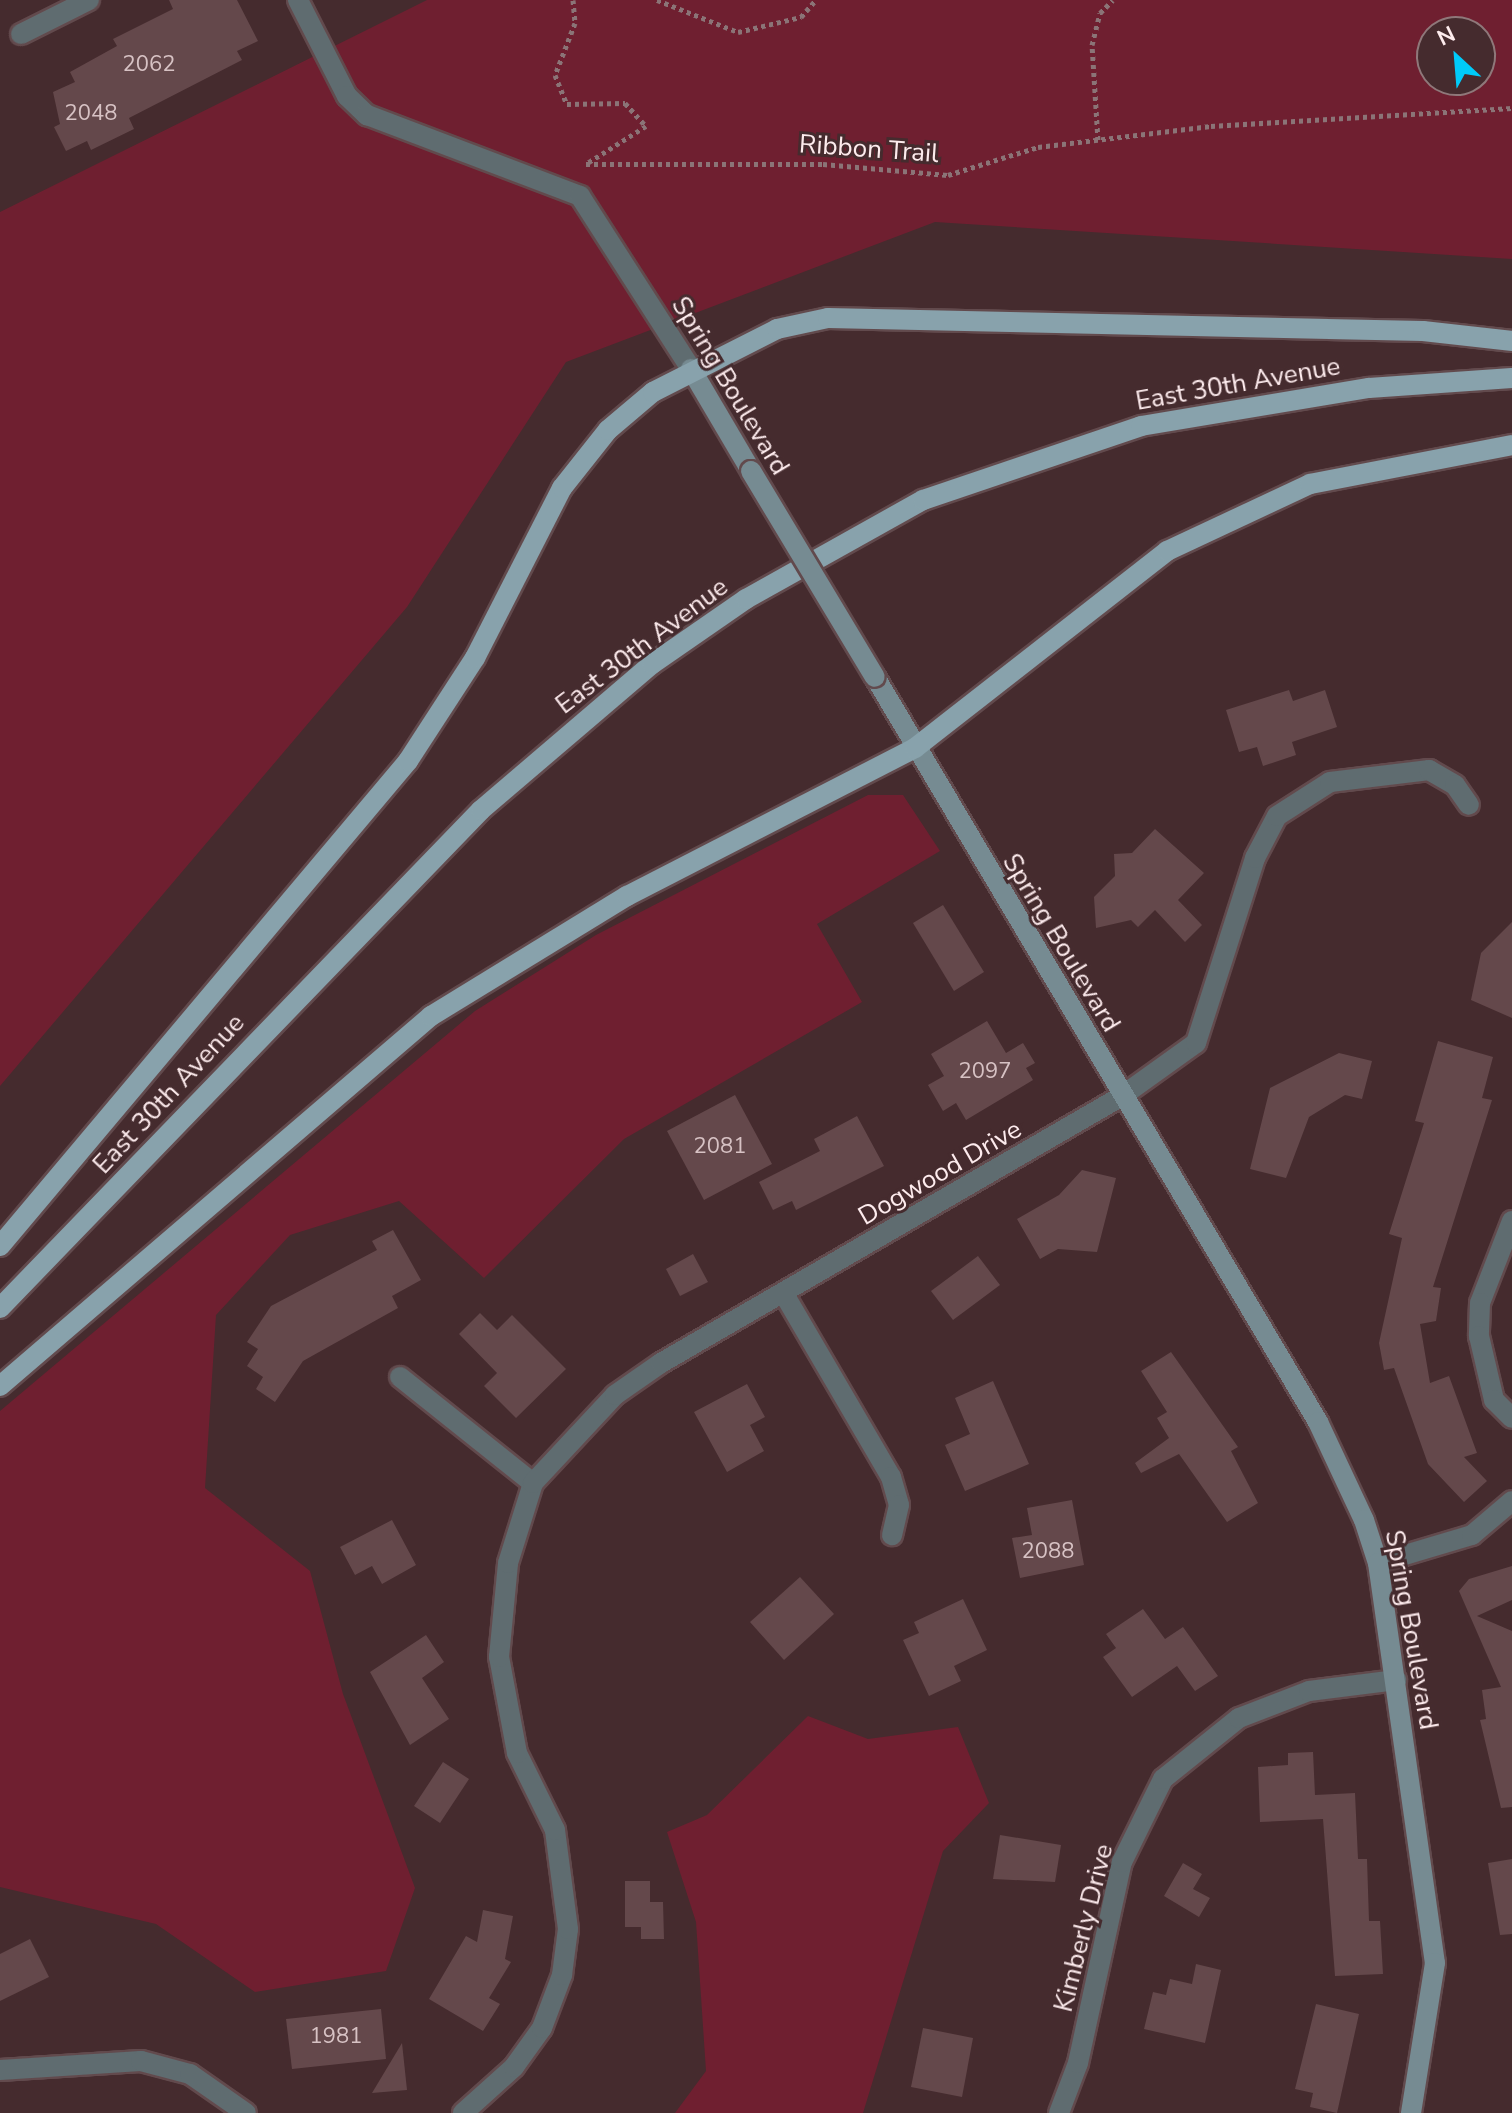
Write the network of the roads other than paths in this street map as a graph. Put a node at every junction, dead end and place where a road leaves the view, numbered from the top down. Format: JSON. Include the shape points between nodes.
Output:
{"nodes":[{"id":1,"x":89,"y":0,"type":"edge"},
{"id":2,"x":298,"y":0,"type":"edge"},
{"id":3,"x":21,"y":34,"type":"dead end"},
{"id":4,"x":1512,"y":341,"type":"edge"},
{"id":5,"x":691,"y":369,"type":"junction"},
{"id":6,"x":1512,"y":378,"type":"edge"},
{"id":7,"x":1512,"y":445,"type":"edge"},
{"id":8,"x":915,"y":748,"type":"junction"},
{"id":9,"x":1469,"y":805,"type":"dead end"},
{"id":10,"x":1122,"y":1096,"type":"junction"},
{"id":11,"x":1512,"y":1221,"type":"edge"},
{"id":12,"x":0,"y":1246,"type":"edge"},
{"id":13,"x":784,"y":1294,"type":"junction"},
{"id":14,"x":0,"y":1308,"type":"edge"},
{"id":15,"x":400,"y":1377,"type":"dead end"},
{"id":16,"x":0,"y":1386,"type":"edge"},
{"id":17,"x":1512,"y":1418,"type":"edge"},
{"id":18,"x":533,"y":1483,"type":"junction"},
{"id":19,"x":1512,"y":1501,"type":"edge"},
{"id":20,"x":892,"y":1535,"type":"dead end"},
{"id":21,"x":1378,"y":1563,"type":"junction"},
{"id":22,"x":1396,"y":1680,"type":"junction"},
{"id":23,"x":0,"y":2070,"type":"edge"},
{"id":24,"x":246,"y":2113,"type":"edge"},
{"id":25,"x":463,"y":2113,"type":"edge"},
{"id":26,"x":1059,"y":2113,"type":"edge"},
{"id":27,"x":1411,"y":2113,"type":"edge"}],
"edges":[{"from":1,"to":3,"type":"street"},
{"from":2,"to":5,"type":"street","name":"Spring Boulevard","via":[[347,96],[367,115],[580,196]]},
{"from":4,"to":5,"type":"main road","via":[[1423,331],[867,317],[777,329]]},
{"from":5,"to":8,"type":"street","name":"Spring Boulevard","bridge":true},
{"from":5,"to":12,"type":"main road","via":[[608,430],[562,488],[475,658],[408,761]]},
{"from":6,"to":14,"type":"main road","name":"East 30th Avenue","via":[[1263,402],[1027,459],[844,540],[652,664],[481,810]]},
{"from":7,"to":8,"type":"main road","via":[[1369,468],[1231,517],[1096,600]]},
{"from":8,"to":10,"type":"street","name":"Spring Boulevard"},
{"from":8,"to":16,"type":"main road","via":[[627,896],[431,1016]]},
{"from":9,"to":10,"type":"street","name":"Dogwood Drive","via":[[1455,785],[1429,770],[1330,782],[1277,816],[1255,858],[1196,1043]]},
{"from":10,"to":13,"type":"street","name":"Dogwood Drive"},
{"from":10,"to":21,"type":"street","name":"Spring Boulevard","via":[[1318,1422]]},
{"from":11,"to":17,"type":"street","via":[[1480,1303],[1479,1336],[1494,1400]]},
{"from":13,"to":18,"type":"street","name":"Dogwood Drive","via":[[615,1395]]},
{"from":13,"to":20,"type":"street","via":[[891,1477],[899,1505]]},
{"from":15,"to":18,"type":"street"},
{"from":18,"to":25,"type":"street","name":"Dogwood Drive","via":[[508,1563],[499,1657],[517,1753],[555,1830],[568,1929],[562,1975],[542,2028],[514,2067]]},
{"from":19,"to":21,"type":"street","via":[[1472,1535]]},
{"from":21,"to":22,"type":"street","name":"Spring Boulevard"},
{"from":22,"to":26,"type":"street","name":"Kimberly Drive","via":[[1309,1691],[1239,1718],[1163,1779],[1122,1862],[1078,2063]]},
{"from":22,"to":27,"type":"street","name":"Spring Boulevard","via":[[1435,1963]]},
{"from":23,"to":24,"type":"street","via":[[141,2061],[190,2074]]}]}
